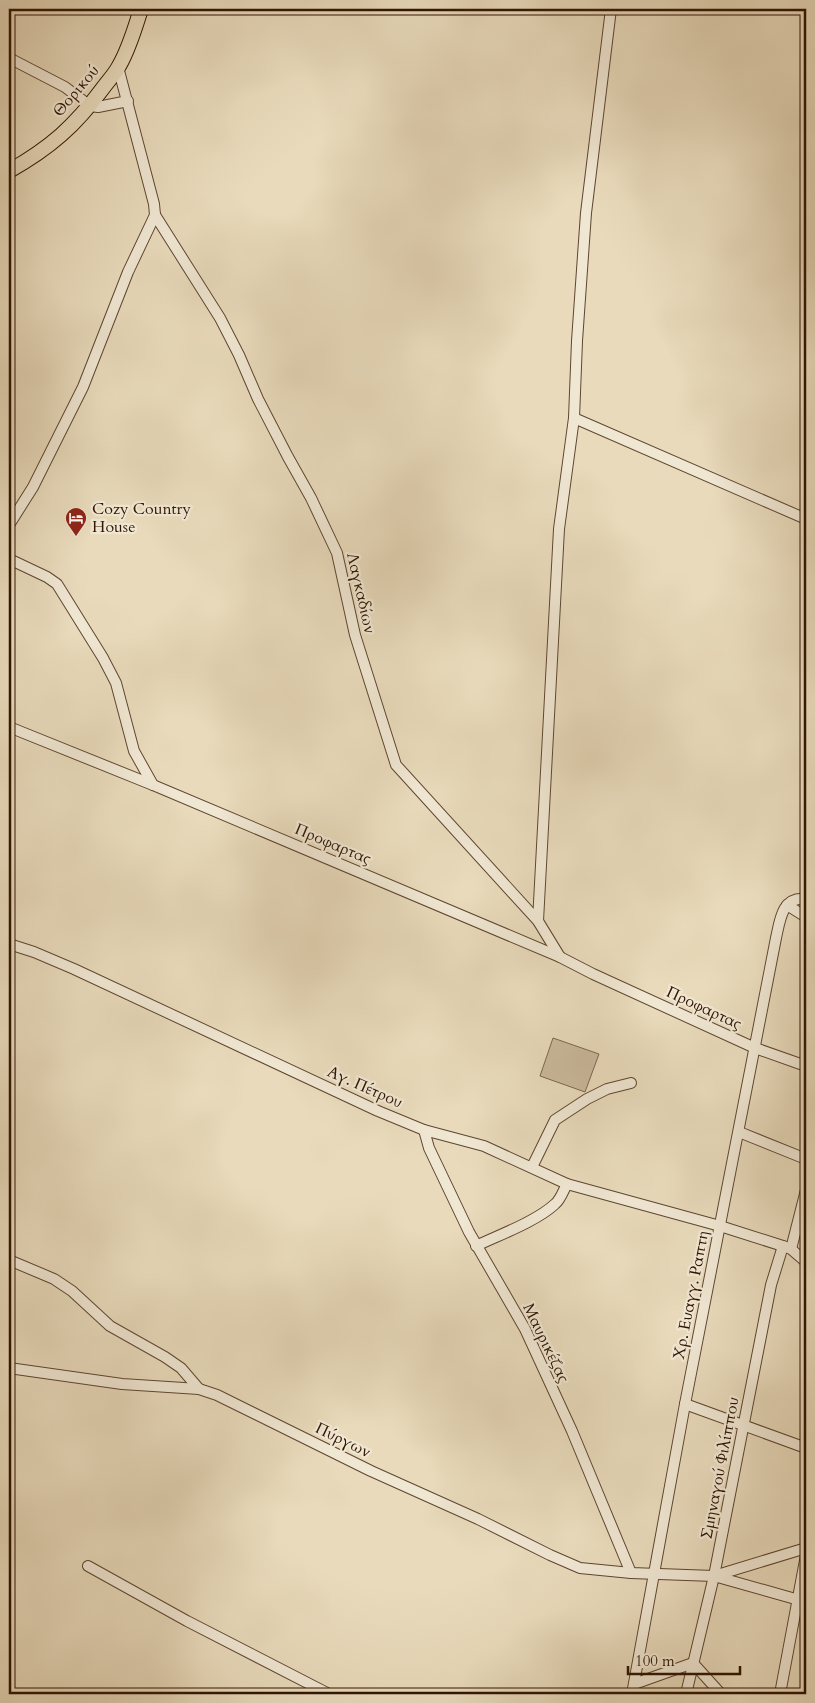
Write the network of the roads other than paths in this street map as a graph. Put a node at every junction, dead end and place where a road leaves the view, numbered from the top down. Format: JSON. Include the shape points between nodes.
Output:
{"nodes":[{"id":1,"x":141,"y":9,"type":"edge"},
{"id":2,"x":611,"y":9,"type":"edge"},
{"id":3,"x":9,"y":58,"type":"edge"},
{"id":4,"x":118,"y":67,"type":"junction"},
{"id":5,"x":128,"y":102,"type":"junction"},
{"id":6,"x":90,"y":106,"type":"junction"},
{"id":7,"x":9,"y":171,"type":"edge"},
{"id":8,"x":155,"y":215,"type":"junction"},
{"id":9,"x":574,"y":418,"type":"junction"},
{"id":10,"x":806,"y":519,"type":"edge"},
{"id":11,"x":9,"y":525,"type":"edge"},
{"id":12,"x":9,"y":559,"type":"edge"},
{"id":13,"x":9,"y":727,"type":"edge"},
{"id":14,"x":153,"y":785,"type":"junction"},
{"id":15,"x":806,"y":899,"type":"edge"},
{"id":16,"x":787,"y":905,"type":"junction"},
{"id":17,"x":806,"y":917,"type":"edge"},
{"id":18,"x":538,"y":921,"type":"junction"},
{"id":19,"x":9,"y":944,"type":"edge"},
{"id":20,"x":560,"y":956,"type":"junction"},
{"id":21,"x":755,"y":1048,"type":"junction"},
{"id":22,"x":806,"y":1066,"type":"edge"},
{"id":23,"x":631,"y":1083,"type":"dead end"},
{"id":24,"x":424,"y":1130,"type":"junction"},
{"id":25,"x":738,"y":1132,"type":"junction"},
{"id":26,"x":806,"y":1159,"type":"edge"},
{"id":27,"x":532,"y":1167,"type":"junction"},
{"id":28,"x":567,"y":1184,"type":"junction"},
{"id":29,"x":806,"y":1190,"type":"edge"},
{"id":30,"x":720,"y":1226,"type":"junction"},
{"id":31,"x":476,"y":1246,"type":"junction"},
{"id":32,"x":787,"y":1248,"type":"junction"},
{"id":33,"x":9,"y":1260,"type":"edge"},
{"id":34,"x":806,"y":1262,"type":"edge"},
{"id":35,"x":9,"y":1368,"type":"edge"},
{"id":36,"x":199,"y":1389,"type":"junction"},
{"id":37,"x":685,"y":1404,"type":"junction"},
{"id":38,"x":743,"y":1425,"type":"junction"},
{"id":39,"x":806,"y":1448,"type":"edge"},
{"id":40,"x":806,"y":1548,"type":"edge"},
{"id":41,"x":806,"y":1555,"type":"edge"},
{"id":42,"x":88,"y":1566,"type":"dead end"},
{"id":43,"x":631,"y":1573,"type":"junction"},
{"id":44,"x":654,"y":1573,"type":"junction"},
{"id":45,"x":714,"y":1576,"type":"junction"},
{"id":46,"x":802,"y":1601,"type":"edge"},
{"id":47,"x":693,"y":1663,"type":"junction"},
{"id":48,"x":633,"y":1689,"type":"edge"},
{"id":49,"x":329,"y":1694,"type":"edge"},
{"id":50,"x":686,"y":1694,"type":"edge"},
{"id":51,"x":721,"y":1694,"type":"edge"},
{"id":52,"x":780,"y":1694,"type":"edge"}],
"edges":[{"from":1,"to":4,"type":"main road","name":"Θορικού"},
{"from":2,"to":9,"type":"street","via":[[586,214]]},
{"from":3,"to":6,"type":"street","via":[[65,87]]},
{"from":4,"to":5,"type":"street"},
{"from":4,"to":6,"type":"main road","name":"Θορικού"},
{"from":5,"to":6,"type":"street"},
{"from":5,"to":8,"type":"street"},
{"from":6,"to":7,"type":"main road","name":"Θορικού","via":[[54,142]]},
{"from":8,"to":11,"type":"street","via":[[128,272],[80,395],[33,487]]},
{"from":8,"to":18,"type":"street","name":"Λαγκαδίων","via":[[220,318],[337,553],[355,635],[396,765]]},
{"from":9,"to":10,"type":"street"},
{"from":9,"to":18,"type":"street","via":[[559,529]]},
{"from":12,"to":14,"type":"street","via":[[57,584],[116,683],[134,751]]},
{"from":13,"to":14,"type":"street","name":"Προφαρτας"},
{"from":14,"to":20,"type":"street","name":"Προφαρτας"},
{"from":15,"to":16,"type":"street","via":[[798,898]]},
{"from":16,"to":17,"type":"street"},
{"from":16,"to":21,"type":"street","name":"Χρ. Ευαγγ. Ραπτη","via":[[776,938]]},
{"from":18,"to":20,"type":"street","name":"Λαγκαδίων"},
{"from":19,"to":24,"type":"street","name":"Αγ. Πέτρου","via":[[74,969]]},
{"from":20,"to":21,"type":"street","name":"Προφαρτας"},
{"from":21,"to":22,"type":"street","name":"Προφαρτας"},
{"from":21,"to":25,"type":"street","name":"Χρ. Ευαγγ. Ραπτη"},
{"from":23,"to":27,"type":"street","via":[[600,1092],[555,1120]]},
{"from":24,"to":27,"type":"street","name":"Αγ. Πέτρου","via":[[484,1146]]},
{"from":24,"to":31,"type":"street","name":"Μαυρικέζας","via":[[429,1148]]},
{"from":25,"to":26,"type":"street"},
{"from":25,"to":30,"type":"street","name":"Χρ. Ευαγγ. Ραπτη"},
{"from":27,"to":28,"type":"street","name":"Αγ. Πέτρου"},
{"from":28,"to":30,"type":"street","name":"Αγ. Πέτρου"},
{"from":28,"to":31,"type":"street","via":[[554,1205],[525,1224]]},
{"from":29,"to":32,"type":"street","name":"Σμηναγού Φιλίππου"},
{"from":30,"to":32,"type":"street","name":"Αγ. Πέτρου"},
{"from":30,"to":37,"type":"street","name":"Χρ. Ευαγγ. Ραπτη"},
{"from":31,"to":43,"type":"street","name":"Μαυρικέζας","via":[[525,1329]]},
{"from":32,"to":34,"type":"street"},
{"from":32,"to":38,"type":"street","name":"Σμηναγού Φιλίππου","via":[[771,1285]]},
{"from":33,"to":36,"type":"street","via":[[54,1279],[72,1291],[110,1326],[181,1368]]},
{"from":35,"to":36,"type":"street","name":"Πύργων","via":[[122,1384]]},
{"from":36,"to":43,"type":"street","name":"Πύργων","via":[[218,1395],[550,1556],[580,1568]]},
{"from":37,"to":38,"type":"street"},
{"from":37,"to":44,"type":"street","name":"Χρ. Ευαγγ. Ραπτη"},
{"from":38,"to":39,"type":"street"},
{"from":38,"to":45,"type":"street","name":"Σμηναγού Φιλίππου"},
{"from":40,"to":45,"type":"street"},
{"from":41,"to":46,"type":"street"},
{"from":42,"to":49,"type":"street"},
{"from":43,"to":44,"type":"street","name":"Πύργων"},
{"from":44,"to":45,"type":"street","name":"Πύργων"},
{"from":44,"to":48,"type":"street","name":"Χρ. Ευαγγ. Ραπτη"},
{"from":45,"to":46,"type":"street"},
{"from":45,"to":47,"type":"street","name":"Σμηναγού Φιλίππου"},
{"from":46,"to":52,"type":"street"},
{"from":47,"to":48,"type":"street"},
{"from":47,"to":50,"type":"street","name":"Σμηναγού Φιλίππου"},
{"from":47,"to":51,"type":"street"}]}
